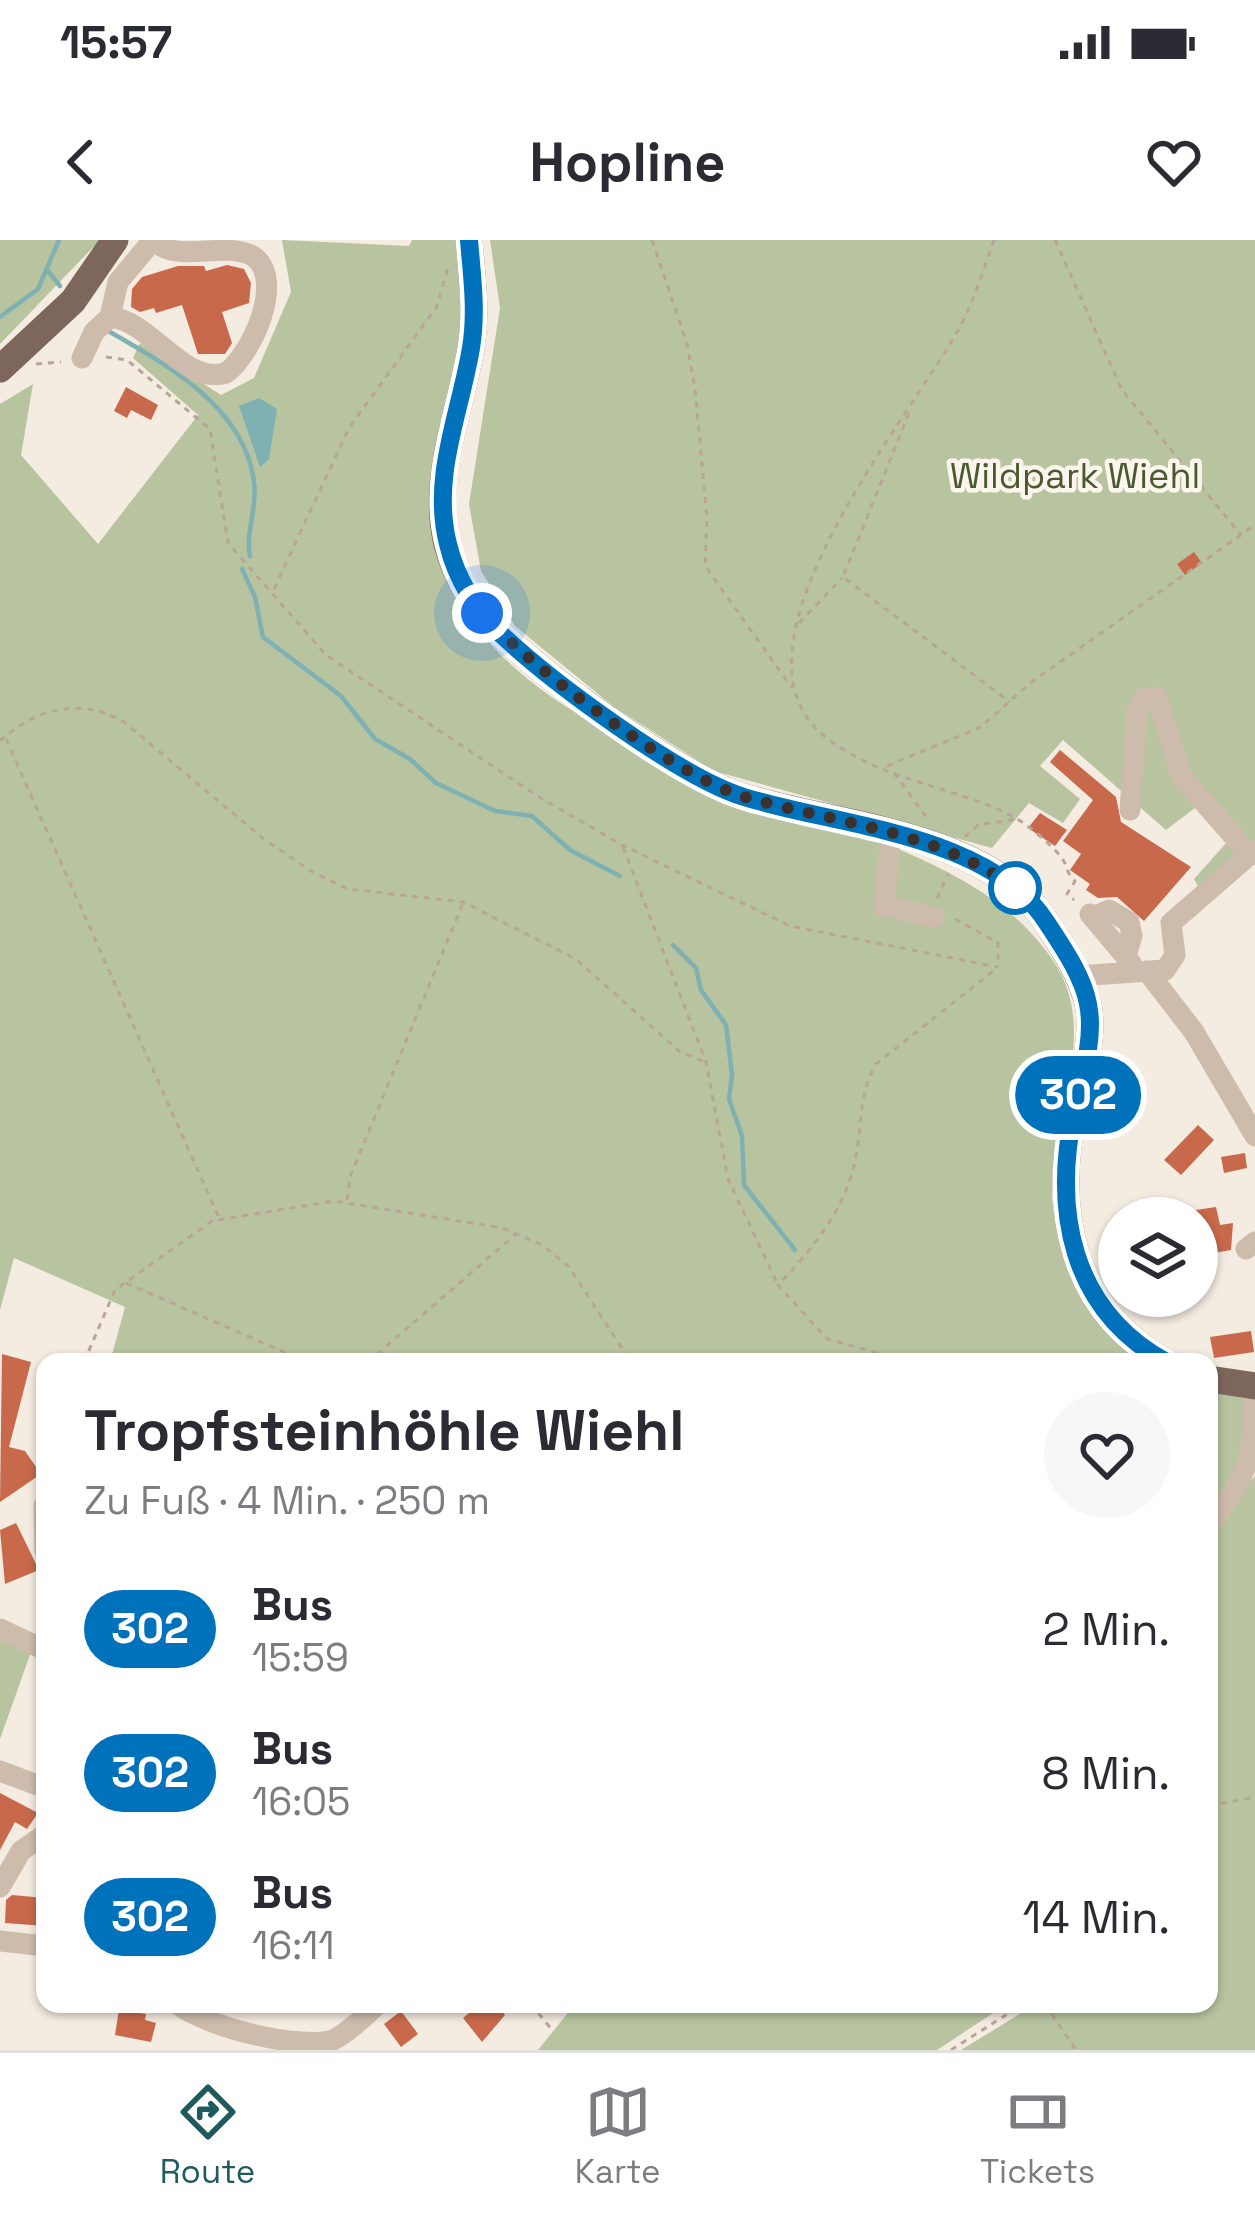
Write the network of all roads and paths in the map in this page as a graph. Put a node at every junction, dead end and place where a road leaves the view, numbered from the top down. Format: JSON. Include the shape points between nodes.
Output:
{"nodes":[{"id":1,"x":115,"y":240,"type":"edge"},
{"id":2,"x":153,"y":240,"type":"edge"},
{"id":3,"x":652,"y":240,"type":"edge"},
{"id":4,"x":994,"y":240,"type":"edge"},
{"id":5,"x":1055,"y":240,"type":"edge"},
{"id":6,"x":460,"y":250,"type":"edge"},
{"id":7,"x":110,"y":316,"type":"junction"},
{"id":8,"x":82,"y":358,"type":"junction"},
{"id":9,"x":6,"y":365,"type":"edge"},
{"id":10,"x":913,"y":404,"type":"junction"},
{"id":11,"x":1255,"y":525,"type":"edge"},
{"id":12,"x":1242,"y":537,"type":"junction"},
{"id":13,"x":843,"y":577,"type":"junction"},
{"id":14,"x":273,"y":591,"type":"junction"},
{"id":15,"x":797,"y":624,"type":"junction"},
{"id":16,"x":792,"y":688,"type":"junction"},
{"id":17,"x":1012,"y":703,"type":"junction"},
{"id":18,"x":2,"y":739,"type":"edge"},
{"id":19,"x":886,"y":766,"type":"junction"},
{"id":20,"x":892,"y":772,"type":"junction"},
{"id":21,"x":1130,"y":810,"type":"dead end"},
{"id":22,"x":1018,"y":819,"type":"junction"},
{"id":23,"x":891,"y":833,"type":"junction"},
{"id":24,"x":622,"y":845,"type":"junction"},
{"id":25,"x":1252,"y":853,"type":"edge"},
{"id":26,"x":953,"y":854,"type":"junction"},
{"id":27,"x":1065,"y":861,"type":"junction"},
{"id":28,"x":1075,"y":862,"type":"dead end"},
{"id":29,"x":1067,"y":894,"type":"dead end"},
{"id":30,"x":463,"y":902,"type":"junction"},
{"id":31,"x":936,"y":908,"type":"junction"},
{"id":32,"x":1091,"y":915,"type":"dead end"},
{"id":33,"x":1136,"y":965,"type":"junction"},
{"id":34,"x":998,"y":967,"type":"junction"},
{"id":35,"x":1077,"y":976,"type":"junction"},
{"id":36,"x":706,"y":1062,"type":"junction"},
{"id":37,"x":1255,"y":1136,"type":"edge"},
{"id":38,"x":346,"y":1202,"type":"junction"},
{"id":39,"x":220,"y":1220,"type":"junction"},
{"id":40,"x":517,"y":1234,"type":"junction"},
{"id":41,"x":124,"y":1282,"type":"junction"},
{"id":42,"x":778,"y":1286,"type":"junction"},
{"id":43,"x":88,"y":1353,"type":"edge"},
{"id":44,"x":286,"y":1353,"type":"edge"},
{"id":45,"x":378,"y":1353,"type":"edge"},
{"id":46,"x":625,"y":1353,"type":"edge"},
{"id":47,"x":879,"y":1353,"type":"edge"},
{"id":48,"x":1153,"y":1353,"type":"edge"},
{"id":49,"x":1218,"y":1380,"type":"edge"},
{"id":50,"x":1254,"y":1386,"type":"edge"},
{"id":51,"x":1218,"y":1513,"type":"edge"},
{"id":52,"x":0,"y":1628,"type":"edge"},
{"id":53,"x":36,"y":1646,"type":"edge"},
{"id":54,"x":0,"y":1772,"type":"edge"},
{"id":55,"x":36,"y":1785,"type":"edge"},
{"id":56,"x":1255,"y":1797,"type":"edge"},
{"id":57,"x":1218,"y":1804,"type":"edge"},
{"id":58,"x":36,"y":1840,"type":"edge"},
{"id":59,"x":0,"y":1887,"type":"edge"},
{"id":60,"x":0,"y":1941,"type":"edge"},
{"id":61,"x":36,"y":1945,"type":"edge"},
{"id":62,"x":188,"y":2013,"type":"edge"},
{"id":63,"x":367,"y":2013,"type":"edge"},
{"id":64,"x":538,"y":2013,"type":"edge"},
{"id":65,"x":1009,"y":2013,"type":"edge"},
{"id":66,"x":1051,"y":2013,"type":"edge"},
{"id":67,"x":552,"y":2030,"type":"dead end"},
{"id":68,"x":951,"y":2050,"type":"edge"},
{"id":69,"x":1076,"y":2050,"type":"edge"}],
"edges":[{"from":1,"to":9,"type":"main road","via":[[73,301]]},
{"from":2,"to":7,"type":"street","via":[[118,282]]},
{"from":2,"to":7,"type":"street","via":[[167,251],[234,247],[264,268],[264,299],[242,357],[226,373],[204,375]]},
{"from":3,"to":16,"type":"path","via":[[695,389],[705,566]]},
{"from":4,"to":10,"type":"path","via":[[963,322]]},
{"from":5,"to":12,"type":"path","via":[[1122,390]]},
{"from":6,"to":14,"type":"path","via":[[436,308],[349,428]]},
{"from":6,"to":23,"type":"main road","via":[[476,295],[440,506],[455,568],[482,613],[609,718],[706,781]]},
{"from":7,"to":8,"type":"street"},
{"from":8,"to":9,"type":"path"},
{"from":8,"to":14,"type":"path","via":[[128,360],[210,429],[228,543]]},
{"from":10,"to":13,"type":"path"},
{"from":10,"to":15,"type":"path","via":[[814,563]]},
{"from":11,"to":12,"type":"path"},
{"from":12,"to":17,"type":"path"},
{"from":13,"to":15,"type":"path"},
{"from":13,"to":17,"type":"path"},
{"from":14,"to":24,"type":"path","via":[[326,655]]},
{"from":15,"to":16,"type":"path"},
{"from":16,"to":19,"type":"path","via":[[818,732]]},
{"from":17,"to":19,"type":"path","via":[[980,727]]},
{"from":18,"to":30,"type":"path","via":[[36,715],[99,708],[314,873],[348,889]]},
{"from":18,"to":39,"type":"path"},
{"from":19,"to":20,"type":"path"},
{"from":20,"to":22,"type":"path"},
{"from":20,"to":26,"type":"path"},
{"from":21,"to":25,"type":"street","via":[[1137,710],[1144,698],[1157,697],[1181,776]]},
{"from":22,"to":26,"type":"path","via":[[978,825]]},
{"from":22,"to":27,"type":"path"},
{"from":23,"to":26,"type":"main road"},
{"from":23,"to":31,"type":"street","via":[[896,886],[884,906]]},
{"from":24,"to":34,"type":"path","via":[[790,926]]},
{"from":24,"to":36,"type":"path"},
{"from":25,"to":33,"type":"street","via":[[1171,923],[1175,955],[1165,970]]},
{"from":26,"to":31,"type":"path"},
{"from":26,"to":35,"type":"main road","via":[[1025,896]]},
{"from":27,"to":28,"type":"path"},
{"from":27,"to":29,"type":"path","via":[[1075,881]]},
{"from":30,"to":36,"type":"path","via":[[576,958],[680,1052]]},
{"from":30,"to":38,"type":"path"},
{"from":31,"to":34,"type":"path","via":[[998,943]]},
{"from":32,"to":33,"type":"street"},
{"from":33,"to":35,"type":"street"},
{"from":33,"to":37,"type":"street","via":[[1194,1032]]},
{"from":34,"to":42,"type":"path","via":[[876,1064],[865,1083],[854,1166],[834,1215]]},
{"from":35,"to":48,"type":"main road","via":[[1088,1005],[1086,1064],[1065,1166],[1069,1243],[1096,1298]]},
{"from":36,"to":42,"type":"path","via":[[728,1179]]},
{"from":38,"to":39,"type":"path"},
{"from":38,"to":40,"type":"path"},
{"from":39,"to":41,"type":"path"},
{"from":40,"to":45,"type":"path"},
{"from":40,"to":46,"type":"path","via":[[569,1267]]},
{"from":41,"to":43,"type":"path"},
{"from":41,"to":44,"type":"path"},
{"from":42,"to":47,"type":"path","via":[[827,1339]]},
{"from":49,"to":50,"type":"main road"},
{"from":50,"to":51,"type":"street","via":[[1253,1451],[1241,1486]]},
{"from":52,"to":53,"type":"street"},
{"from":54,"to":55,"type":"street"},
{"from":56,"to":57,"type":"path"},
{"from":58,"to":59,"type":"street"},
{"from":60,"to":61,"type":"street"},
{"from":62,"to":63,"type":"street","via":[[296,2045],[329,2043]]},
{"from":64,"to":67,"type":"path"},
{"from":65,"to":68,"type":"path"},
{"from":66,"to":69,"type":"path"}]}
